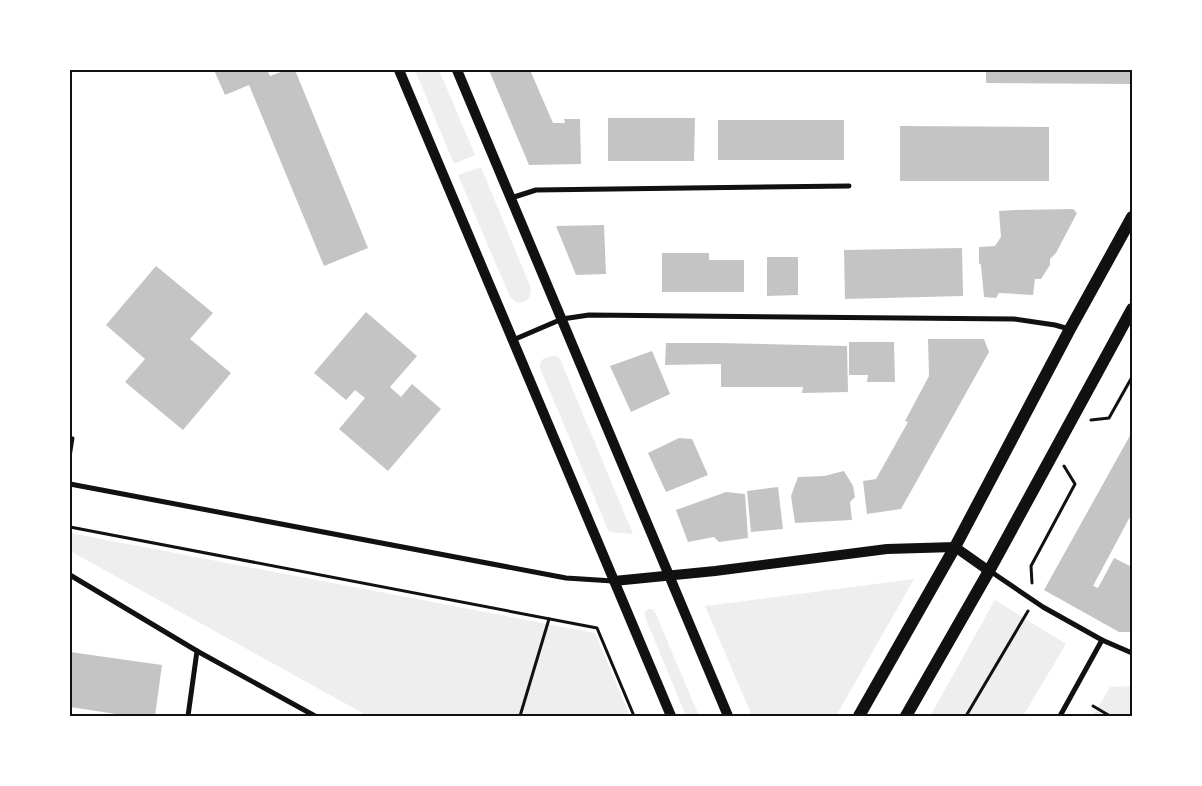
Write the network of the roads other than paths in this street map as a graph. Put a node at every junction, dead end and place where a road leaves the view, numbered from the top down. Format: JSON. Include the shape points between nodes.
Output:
{"nodes":[{"id":1,"x":399,"y":70,"type":"edge"},
{"id":2,"x":457,"y":70,"type":"edge"},
{"id":3,"x":849,"y":186,"type":"dead end"},
{"id":4,"x":511,"y":198,"type":"junction"},
{"id":5,"x":1132,"y":217,"type":"edge"},
{"id":6,"x":1132,"y":309,"type":"edge"},
{"id":7,"x":562,"y":319,"type":"junction"},
{"id":8,"x":1070,"y":329,"type":"junction"},
{"id":9,"x":513,"y":340,"type":"junction"},
{"id":10,"x":70,"y":484,"type":"edge"},
{"id":11,"x":955,"y":547,"type":"junction"},
{"id":12,"x":990,"y":570,"type":"junction"},
{"id":13,"x":70,"y":575,"type":"edge"},
{"id":14,"x":670,"y":576,"type":"junction"},
{"id":15,"x":614,"y":581,"type":"junction"},
{"id":16,"x":1102,"y":640,"type":"junction"},
{"id":17,"x":196,"y":651,"type":"junction"},
{"id":18,"x":1132,"y":653,"type":"edge"},
{"id":19,"x":188,"y":716,"type":"edge"},
{"id":20,"x":315,"y":716,"type":"edge"},
{"id":21,"x":671,"y":716,"type":"edge"},
{"id":22,"x":728,"y":716,"type":"edge"},
{"id":23,"x":859,"y":716,"type":"edge"},
{"id":24,"x":906,"y":716,"type":"edge"},
{"id":25,"x":1060,"y":716,"type":"edge"}],
"edges":[{"from":1,"to":9,"type":"main road"},
{"from":2,"to":4,"type":"main road"},
{"from":3,"to":4,"type":"street","via":[[536,190]]},
{"from":4,"to":7,"type":"main road"},
{"from":5,"to":8,"type":"main road"},
{"from":6,"to":12,"type":"main road"},
{"from":7,"to":8,"type":"street","via":[[589,315],[1014,319]]},
{"from":7,"to":9,"type":"street"},
{"from":7,"to":14,"type":"main road"},
{"from":8,"to":11,"type":"main road"},
{"from":9,"to":15,"type":"main road"},
{"from":10,"to":15,"type":"street","via":[[566,578]]},
{"from":11,"to":12,"type":"main road"},
{"from":11,"to":14,"type":"main road","via":[[887,549]]},
{"from":11,"to":23,"type":"main road"},
{"from":12,"to":16,"type":"street"},
{"from":12,"to":24,"type":"main road"},
{"from":13,"to":17,"type":"street"},
{"from":14,"to":15,"type":"main road"},
{"from":14,"to":22,"type":"main road"},
{"from":15,"to":21,"type":"main road"},
{"from":16,"to":18,"type":"street"},
{"from":16,"to":25,"type":"street"},
{"from":17,"to":19,"type":"street"},
{"from":17,"to":20,"type":"street"}]}
